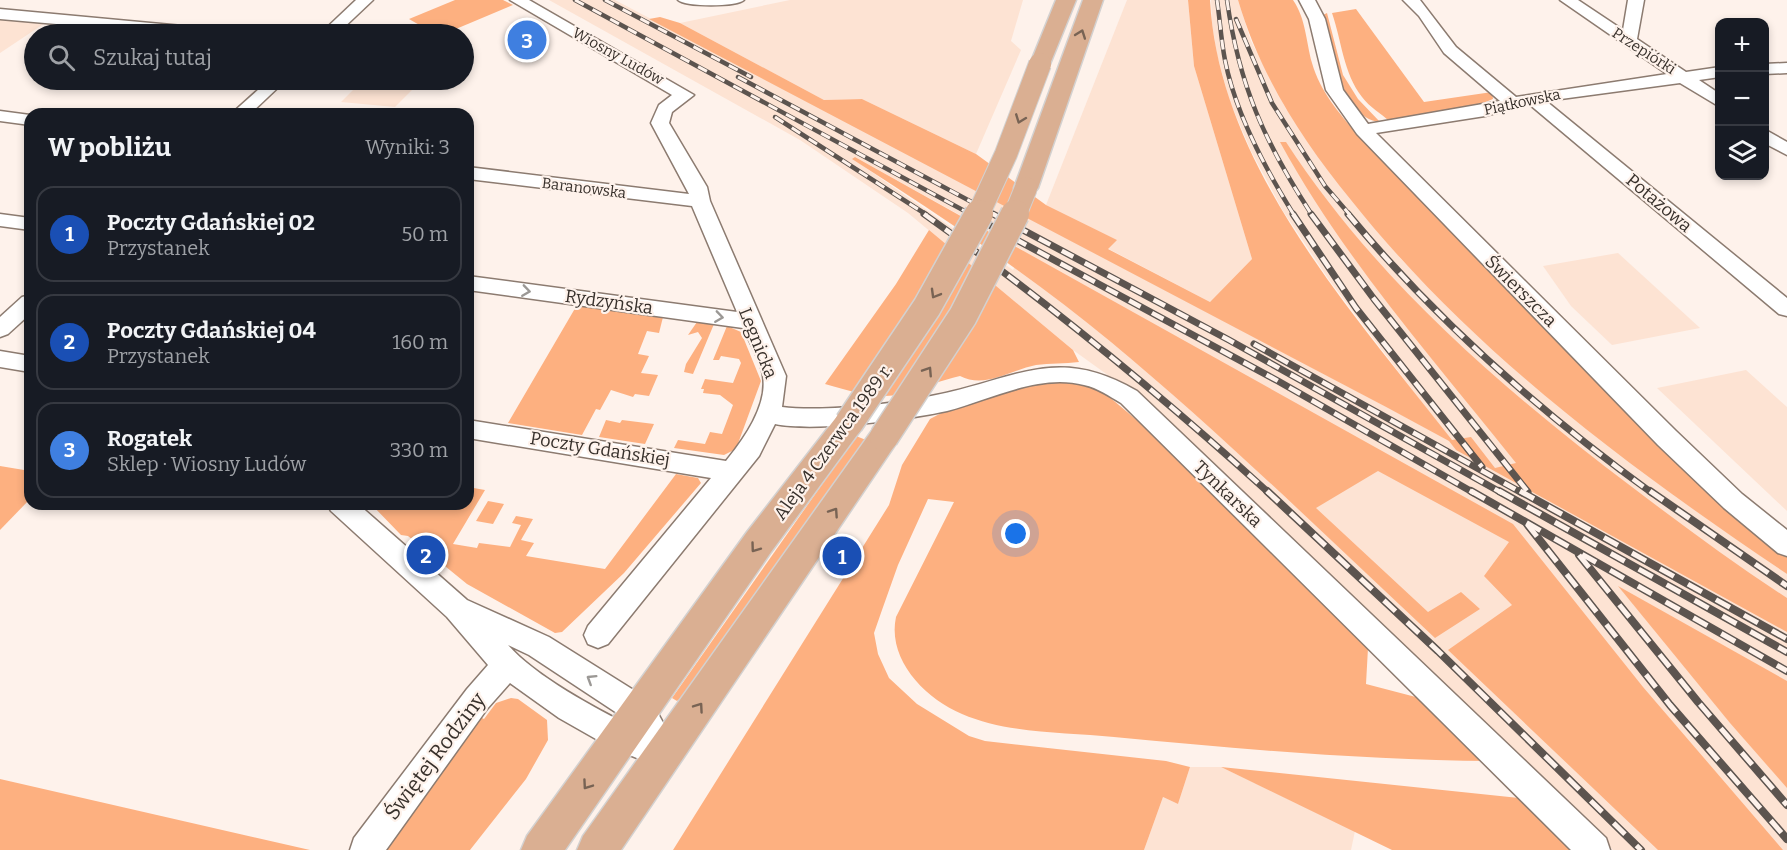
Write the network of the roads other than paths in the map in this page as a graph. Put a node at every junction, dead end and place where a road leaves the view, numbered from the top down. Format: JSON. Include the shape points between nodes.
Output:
{"nodes":[{"id":1,"x":366,"y":0,"type":"edge"},
{"id":2,"x":518,"y":0,"type":"edge"},
{"id":3,"x":686,"y":0,"type":"edge"},
{"id":4,"x":736,"y":0,"type":"edge"},
{"id":5,"x":1066,"y":0,"type":"edge"},
{"id":6,"x":1093,"y":0,"type":"edge"},
{"id":7,"x":1307,"y":0,"type":"edge"},
{"id":8,"x":1411,"y":0,"type":"edge"},
{"id":9,"x":1568,"y":0,"type":"edge"},
{"id":10,"x":1636,"y":0,"type":"edge"},
{"id":11,"x":0,"y":14,"type":"edge"},
{"id":12,"x":108,"y":24,"type":"edge"},
{"id":13,"x":339,"y":24,"type":"edge"},
{"id":14,"x":1629,"y":40,"type":"junction"},
{"id":15,"x":1787,"y":68,"type":"edge"},
{"id":16,"x":1769,"y":69,"type":"edge"},
{"id":17,"x":1715,"y":72,"type":"edge"},
{"id":18,"x":1681,"y":75,"type":"junction"},
{"id":19,"x":267,"y":90,"type":"edge"},
{"id":20,"x":685,"y":94,"type":"joint"},
{"id":21,"x":1532,"y":98,"type":"junction"},
{"id":22,"x":1715,"y":99,"type":"edge"},
{"id":23,"x":1510,"y":102,"type":"junction"},
{"id":24,"x":247,"y":108,"type":"edge"},
{"id":25,"x":0,"y":116,"type":"edge"},
{"id":26,"x":24,"y":119,"type":"edge"},
{"id":27,"x":1363,"y":130,"type":"junction"},
{"id":28,"x":1769,"y":137,"type":"edge"},
{"id":29,"x":1787,"y":150,"type":"edge"},
{"id":30,"x":474,"y":174,"type":"edge"},
{"id":31,"x":700,"y":201,"type":"junction"},
{"id":32,"x":0,"y":220,"type":"edge"},
{"id":33,"x":24,"y":223,"type":"edge"},
{"id":34,"x":474,"y":284,"type":"edge"},
{"id":35,"x":24,"y":307,"type":"edge"},
{"id":36,"x":1787,"y":309,"type":"edge"},
{"id":37,"x":749,"y":321,"type":"junction"},
{"id":38,"x":0,"y":329,"type":"edge"},
{"id":39,"x":0,"y":359,"type":"edge"},
{"id":40,"x":24,"y":363,"type":"edge"},
{"id":41,"x":768,"y":413,"type":"junction"},
{"id":42,"x":474,"y":430,"type":"edge"},
{"id":43,"x":732,"y":472,"type":"junction"},
{"id":44,"x":347,"y":510,"type":"edge"},
{"id":45,"x":1787,"y":545,"type":"edge"},
{"id":46,"x":457,"y":608,"type":"junction"},
{"id":47,"x":598,"y":635,"type":"dead end"},
{"id":48,"x":507,"y":665,"type":"junction"},
{"id":49,"x":630,"y":724,"type":"junction"},
{"id":50,"x":666,"y":755,"type":"junction"},
{"id":51,"x":366,"y":850,"type":"edge"},
{"id":52,"x":542,"y":850,"type":"edge"},
{"id":53,"x":597,"y":850,"type":"edge"},
{"id":54,"x":1594,"y":850,"type":"edge"}],
"edges":[{"from":1,"to":13,"type":"street"},
{"from":2,"to":20,"type":"street","name":"Wiosny Ludów"},
{"from":3,"to":4,"type":"street"},
{"from":5,"to":49,"type":"main road","name":"Aleja 4 Czerwca 1989 r.","one_way":true,"bridge":true,"via":[[994,181],[957,255],[903,346]]},
{"from":50,"to":6,"type":"main road","name":"Aleja 4 Czerwca 1989 r.","one_way":true,"bridge":true,"via":[[944,347],[1020,204]]},
{"from":7,"to":27,"type":"street","name":"Świerszcza","via":[[1317,19],[1335,90]]},
{"from":8,"to":23,"type":"street","via":[[1450,50]]},
{"from":9,"to":14,"type":"street","name":"Przepiórki"},
{"from":10,"to":14,"type":"street"},
{"from":11,"to":12,"type":"street"},
{"from":14,"to":18,"type":"street","name":"Przepiórki"},
{"from":15,"to":16,"type":"street"},
{"from":17,"to":18,"type":"street","name":"Piątkowska"},
{"from":18,"to":21,"type":"street","name":"Piątkowska"},
{"from":18,"to":22,"type":"street","name":"Przepiórki"},
{"from":19,"to":24,"type":"street"},
{"from":20,"to":31,"type":"street","name":"Legnicka","via":[[665,109],[660,123],[697,187]]},
{"from":21,"to":23,"type":"street","name":"Piątkowska"},
{"from":21,"to":36,"type":"street","name":"Potażowa"},
{"from":23,"to":27,"type":"street","name":"Piątkowska","via":[[1485,111]]},
{"from":25,"to":26,"type":"street"},
{"from":27,"to":45,"type":"street","name":"Świerszcza","via":[[1667,438],[1732,501]]},
{"from":28,"to":29,"type":"street"},
{"from":30,"to":31,"type":"street","name":"Baranowska"},
{"from":31,"to":37,"type":"street","name":"Legnicka"},
{"from":32,"to":33,"type":"street"},
{"from":34,"to":37,"type":"street","name":"Rydzyńska","one_way":true},
{"from":35,"to":38,"type":"street"},
{"from":37,"to":41,"type":"street","name":"Legnicka","via":[[775,376]]},
{"from":39,"to":40,"type":"street"},
{"from":41,"to":43,"type":"street","name":"Legnicka","via":[[750,449]]},
{"from":41,"to":54,"type":"street","name":"Tynkarska","via":[[795,417],[912,409],[1050,372],[1080,375],[1116,388]]},
{"from":42,"to":43,"type":"street","name":"Poczty Gdańskiej"},
{"from":43,"to":47,"type":"street","name":"Legnicka"},
{"from":44,"to":46,"type":"street"},
{"from":46,"to":48,"type":"street"},
{"from":49,"to":46,"type":"street","one_way":true,"via":[[539,646]]},
{"from":48,"to":49,"type":"street","via":[[570,708]]},
{"from":48,"to":51,"type":"street","name":"Świętej Rodziny","via":[[477,699]]},
{"from":49,"to":50,"type":"street"},
{"from":49,"to":52,"type":"main road","name":"Aleja 4 Czerwca 1989 r.","one_way":true},
{"from":50,"to":53,"type":"main road","name":"Aleja 4 Czerwca 1989 r."}]}
